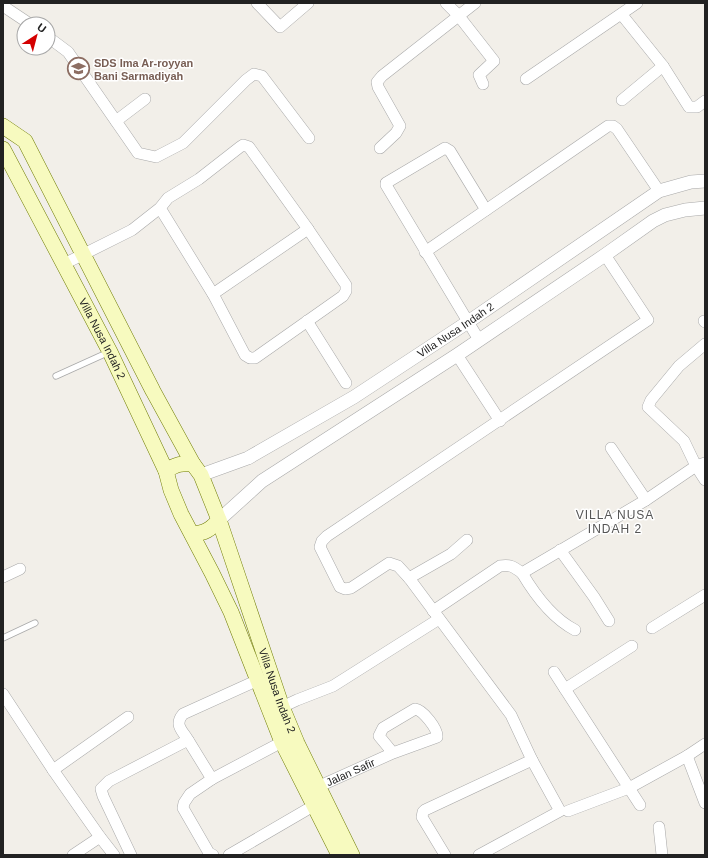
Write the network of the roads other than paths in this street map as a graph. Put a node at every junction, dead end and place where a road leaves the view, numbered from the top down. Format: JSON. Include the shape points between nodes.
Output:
{"nodes":[{"id":1,"x":257,"y":3,"type":"edge"},
{"id":2,"x":308,"y":3,"type":"edge"},
{"id":3,"x":446,"y":3,"type":"edge"},
{"id":4,"x":475,"y":3,"type":"edge"},
{"id":5,"x":637,"y":3,"type":"edge"},
{"id":6,"x":3,"y":6,"type":"edge"},
{"id":7,"x":458,"y":15,"type":"junction"},
{"id":8,"x":622,"y":15,"type":"junction"},
{"id":9,"x":18,"y":16,"type":"edge"},
{"id":10,"x":56,"y":43,"type":"edge"},
{"id":11,"x":662,"y":66,"type":"junction"},
{"id":12,"x":526,"y":79,"type":"dead end"},
{"id":13,"x":483,"y":84,"type":"dead end"},
{"id":14,"x":145,"y":99,"type":"dead end"},
{"id":15,"x":622,"y":100,"type":"dead end"},
{"id":16,"x":705,"y":101,"type":"edge"},
{"id":17,"x":116,"y":121,"type":"junction"},
{"id":18,"x":3,"y":126,"type":"edge"},
{"id":19,"x":309,"y":138,"type":"dead end"},
{"id":20,"x":380,"y":148,"type":"dead end"},
{"id":21,"x":3,"y":149,"type":"edge"},
{"id":22,"x":705,"y":181,"type":"edge"},
{"id":23,"x":659,"y":191,"type":"junction"},
{"id":24,"x":160,"y":208,"type":"junction"},
{"id":25,"x":705,"y":208,"type":"edge"},
{"id":26,"x":486,"y":210,"type":"junction"},
{"id":27,"x":67,"y":225,"type":"junction"},
{"id":28,"x":308,"y":229,"type":"junction"},
{"id":29,"x":48,"y":234,"type":"junction"},
{"id":30,"x":424,"y":252,"type":"junction"},
{"id":31,"x":82,"y":254,"type":"junction"},
{"id":32,"x":605,"y":255,"type":"junction"},
{"id":33,"x":64,"y":264,"type":"junction"},
{"id":34,"x":213,"y":294,"type":"junction"},
{"id":35,"x":307,"y":321,"type":"junction"},
{"id":36,"x":468,"y":322,"type":"junction"},
{"id":37,"x":479,"y":340,"type":"junction"},
{"id":38,"x":705,"y":344,"type":"edge"},
{"id":39,"x":110,"y":352,"type":"junction"},
{"id":40,"x":457,"y":355,"type":"junction"},
{"id":41,"x":56,"y":376,"type":"dead end"},
{"id":42,"x":346,"y":383,"type":"dead end"},
{"id":43,"x":500,"y":421,"type":"junction"},
{"id":44,"x":611,"y":448,"type":"dead end"},
{"id":45,"x":701,"y":464,"type":"edge"},
{"id":46,"x":197,"y":470,"type":"junction"},
{"id":47,"x":166,"y":471,"type":"junction"},
{"id":48,"x":705,"y":480,"type":"edge"},
{"id":49,"x":646,"y":500,"type":"junction"},
{"id":50,"x":219,"y":520,"type":"junction"},
{"id":51,"x":192,"y":534,"type":"junction"},
{"id":52,"x":467,"y":540,"type":"dead end"},
{"id":53,"x":560,"y":550,"type":"junction"},
{"id":54,"x":20,"y":569,"type":"dead end"},
{"id":55,"x":522,"y":574,"type":"junction"},
{"id":56,"x":3,"y":577,"type":"edge"},
{"id":57,"x":409,"y":578,"type":"junction"},
{"id":58,"x":705,"y":595,"type":"edge"},
{"id":59,"x":436,"y":615,"type":"junction"},
{"id":60,"x":609,"y":621,"type":"dead end"},
{"id":61,"x":35,"y":623,"type":"dead end"},
{"id":62,"x":652,"y":628,"type":"dead end"},
{"id":63,"x":574,"y":630,"type":"dead end"},
{"id":64,"x":3,"y":638,"type":"edge"},
{"id":65,"x":632,"y":646,"type":"dead end"},
{"id":66,"x":554,"y":672,"type":"dead end"},
{"id":67,"x":258,"y":680,"type":"junction"},
{"id":68,"x":564,"y":689,"type":"junction"},
{"id":69,"x":3,"y":694,"type":"edge"},
{"id":70,"x":282,"y":707,"type":"junction"},
{"id":71,"x":128,"y":717,"type":"dead end"},
{"id":72,"x":188,"y":740,"type":"junction"},
{"id":73,"x":282,"y":742,"type":"junction"},
{"id":74,"x":705,"y":744,"type":"edge"},
{"id":75,"x":393,"y":753,"type":"junction"},
{"id":76,"x":687,"y":756,"type":"junction"},
{"id":77,"x":532,"y":760,"type":"junction"},
{"id":78,"x":53,"y":770,"type":"junction"},
{"id":79,"x":212,"y":779,"type":"junction"},
{"id":80,"x":629,"y":788,"type":"junction"},
{"id":81,"x":316,"y":796,"type":"junction"},
{"id":82,"x":705,"y":803,"type":"edge"},
{"id":83,"x":640,"y":805,"type":"dead end"},
{"id":84,"x":564,"y":811,"type":"junction"},
{"id":85,"x":659,"y":827,"type":"dead end"},
{"id":86,"x":100,"y":837,"type":"junction"},
{"id":87,"x":73,"y":855,"type":"edge"},
{"id":88,"x":114,"y":855,"type":"edge"},
{"id":89,"x":131,"y":855,"type":"edge"},
{"id":90,"x":213,"y":855,"type":"edge"},
{"id":91,"x":229,"y":855,"type":"edge"},
{"id":92,"x":339,"y":855,"type":"edge"},
{"id":93,"x":352,"y":855,"type":"edge"},
{"id":94,"x":445,"y":855,"type":"edge"},
{"id":95,"x":478,"y":855,"type":"edge"},
{"id":96,"x":662,"y":855,"type":"edge"}],
"edges":[{"from":1,"to":2,"type":"street","via":[[280,27]]},
{"from":3,"to":7,"type":"street"},
{"from":4,"to":7,"type":"street"},
{"from":5,"to":8,"type":"street"},
{"from":6,"to":9,"type":"street"},
{"from":7,"to":13,"type":"street","via":[[494,61],[479,75]]},
{"from":7,"to":20,"type":"street","via":[[377,82],[400,126]]},
{"from":8,"to":11,"type":"street"},
{"from":8,"to":12,"type":"street"},
{"from":10,"to":17,"type":"street","via":[[68,52]]},
{"from":11,"to":15,"type":"street"},
{"from":11,"to":16,"type":"street","via":[[689,107],[697,108]]},
{"from":14,"to":17,"type":"street"},
{"from":17,"to":19,"type":"street","via":[[138,152],[156,157],[182,143],[254,74],[262,76]]},
{"from":18,"to":27,"type":"main road","name":"Villa Nusa Indah 2","via":[[25,141]]},
{"from":21,"to":29,"type":"main road","name":"Villa Nusa Indah 2"},
{"from":22,"to":23,"type":"street","name":"Villa Nusa Indah 2"},
{"from":23,"to":26,"type":"street","via":[[617,129],[608,126]]},
{"from":23,"to":36,"type":"street","name":"Villa Nusa Indah 2"},
{"from":24,"to":28,"type":"street","via":[[168,198],[240,147],[249,146]]},
{"from":24,"to":31,"type":"street","via":[[132,230]]},
{"from":24,"to":34,"type":"street"},
{"from":25,"to":32,"type":"street","name":"Villa Nusa Indah 2","via":[[665,215]]},
{"from":26,"to":30,"type":"street"},
{"from":26,"to":30,"type":"street","via":[[450,151],[445,148],[388,181],[386,185]]},
{"from":27,"to":29,"type":"main road"},
{"from":27,"to":31,"type":"main road","name":"Villa Nusa Indah 2"},
{"from":28,"to":34,"type":"street"},
{"from":28,"to":35,"type":"street","via":[[346,285],[346,291],[343,296]]},
{"from":29,"to":33,"type":"main road","name":"Villa Nusa Indah 2"},
{"from":30,"to":36,"type":"street"},
{"from":31,"to":33,"type":"street"},
{"from":31,"to":46,"type":"main road","name":"Villa Nusa Indah 2"},
{"from":32,"to":37,"type":"street","name":"Villa Nusa Indah 2"},
{"from":32,"to":43,"type":"street","via":[[648,320]]},
{"from":33,"to":39,"type":"main road","name":"Villa Nusa Indah 2"},
{"from":34,"to":35,"type":"street","via":[[245,355],[250,358],[255,358]]},
{"from":35,"to":42,"type":"street"},
{"from":36,"to":37,"type":"street"},
{"from":36,"to":46,"type":"street","name":"Villa Nusa Indah 2","via":[[354,396],[248,458]]},
{"from":37,"to":40,"type":"street","name":"Villa Nusa Indah 2"},
{"from":38,"to":45,"type":"street","via":[[679,366],[648,404],[651,410],[684,441]]},
{"from":39,"to":41,"type":"lane"},
{"from":39,"to":47,"type":"main road","name":"Villa Nusa Indah 2"},
{"from":40,"to":43,"type":"street"},
{"from":40,"to":50,"type":"street","name":"Villa Nusa Indah 2","via":[[262,481]]},
{"from":43,"to":57,"type":"street","via":[[322,541],[320,547],[340,587],[351,588],[389,563],[398,566]]},
{"from":44,"to":49,"type":"street"},
{"from":45,"to":48,"type":"street"},
{"from":45,"to":49,"type":"street"},
{"from":46,"to":47,"type":"main road","via":[[180,463]]},
{"from":46,"to":50,"type":"main road","name":"Villa Nusa Indah 2"},
{"from":47,"to":51,"type":"main road","name":"Villa Nusa Indah 2","via":[[178,508]]},
{"from":49,"to":53,"type":"street"},
{"from":50,"to":51,"type":"main road","name":"Villa Nusa Indah 2","via":[[202,533]]},
{"from":50,"to":70,"type":"main road","name":"Villa Nusa Indah 2"},
{"from":51,"to":67,"type":"main road","name":"Villa Nusa Indah 2","via":[[231,612]]},
{"from":52,"to":57,"type":"street","via":[[451,554]]},
{"from":53,"to":55,"type":"street"},
{"from":53,"to":60,"type":"street"},
{"from":54,"to":56,"type":"street"},
{"from":55,"to":59,"type":"street","via":[[508,564],[500,566]]},
{"from":55,"to":63,"type":"street","via":[[562,623]]},
{"from":57,"to":59,"type":"street"},
{"from":58,"to":62,"type":"street"},
{"from":59,"to":70,"type":"street","via":[[334,686]]},
{"from":59,"to":77,"type":"street","via":[[511,715]]},
{"from":61,"to":64,"type":"lane"},
{"from":65,"to":68,"type":"street"},
{"from":66,"to":68,"type":"street"},
{"from":67,"to":72,"type":"street","via":[[183,714],[178,724]]},
{"from":67,"to":73,"type":"main road","name":"Villa Nusa Indah 2"},
{"from":68,"to":80,"type":"street"},
{"from":69,"to":78,"type":"street"},
{"from":70,"to":81,"type":"main road","name":"Villa Nusa Indah 2","via":[[298,743]]},
{"from":71,"to":78,"type":"street"},
{"from":72,"to":79,"type":"street"},
{"from":72,"to":89,"type":"street","via":[[109,781],[101,789]]},
{"from":73,"to":79,"type":"street"},
{"from":73,"to":81,"type":"main road","name":"Villa Nusa Indah 2"},
{"from":74,"to":76,"type":"street"},
{"from":75,"to":75,"type":"street","name":"Jalan Safir","via":[[379,736],[380,732],[415,709],[420,710],[436,730],[437,737]]},
{"from":75,"to":81,"type":"street","name":"Jalan Safir"},
{"from":76,"to":80,"type":"street"},
{"from":76,"to":82,"type":"street"},
{"from":77,"to":84,"type":"street"},
{"from":77,"to":94,"type":"street","via":[[423,812],[422,817]]},
{"from":78,"to":86,"type":"street"},
{"from":79,"to":90,"type":"street","via":[[190,794],[183,808],[209,853]]},
{"from":80,"to":83,"type":"street"},
{"from":80,"to":84,"type":"street"},
{"from":81,"to":91,"type":"street","name":"Jalan Safir"},
{"from":81,"to":92,"type":"main road","name":"Villa Nusa Indah 2"},
{"from":81,"to":93,"type":"main road","name":"Villa Nusa Indah 2"},
{"from":84,"to":95,"type":"street"},
{"from":85,"to":96,"type":"street"},
{"from":86,"to":87,"type":"street"},
{"from":86,"to":88,"type":"street"}]}
